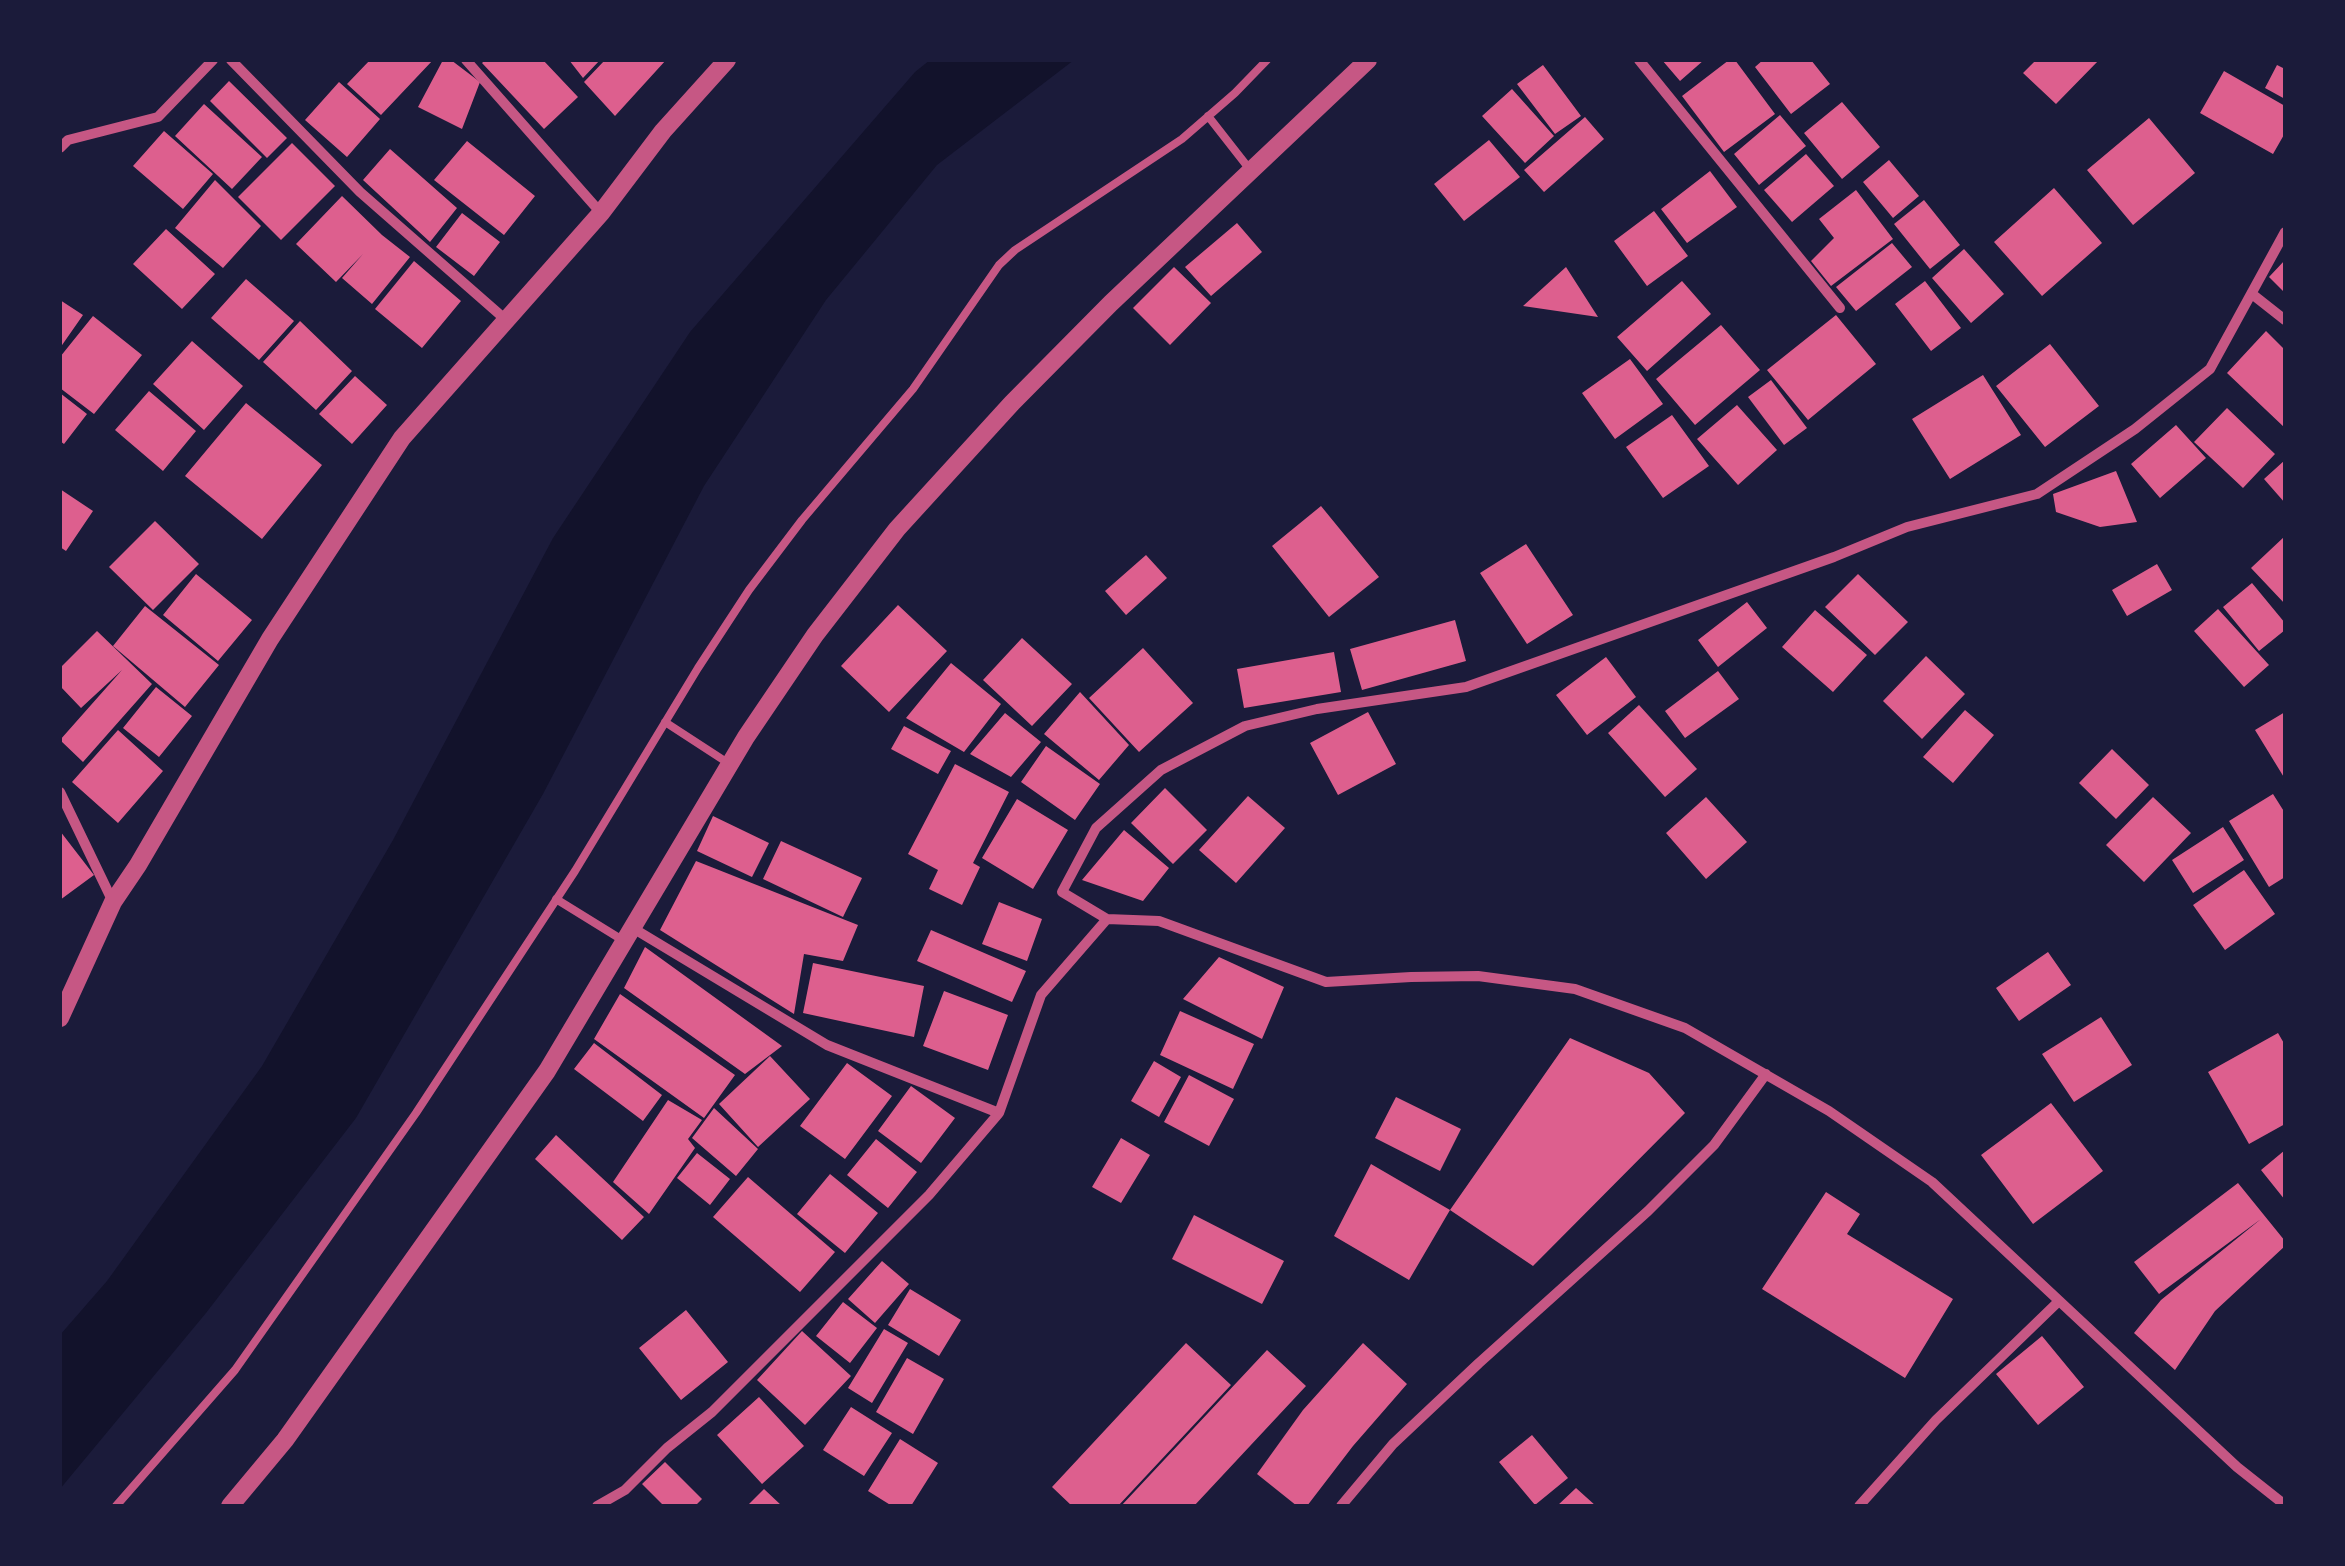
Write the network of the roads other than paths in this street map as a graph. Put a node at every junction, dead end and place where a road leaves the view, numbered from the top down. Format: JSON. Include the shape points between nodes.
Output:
{"nodes":[{"id":1,"x":213,"y":60,"type":"edge"},
{"id":2,"x":231,"y":60,"type":"edge"},
{"id":3,"x":466,"y":60,"type":"edge"},
{"id":4,"x":727,"y":60,"type":"edge"},
{"id":5,"x":1267,"y":60,"type":"edge"},
{"id":6,"x":1368,"y":60,"type":"edge"},
{"id":7,"x":1640,"y":60,"type":"edge"},
{"id":8,"x":1208,"y":116,"type":"junction"},
{"id":9,"x":60,"y":148,"type":"edge"},
{"id":10,"x":1251,"y":171,"type":"junction"},
{"id":11,"x":601,"y":213,"type":"junction"},
{"id":12,"x":2285,"y":232,"type":"edge"},
{"id":13,"x":2252,"y":294,"type":"junction"},
{"id":14,"x":1840,"y":308,"type":"dead end"},
{"id":15,"x":506,"y":320,"type":"junction"},
{"id":16,"x":2285,"y":320,"type":"edge"},
{"id":17,"x":665,"y":722,"type":"junction"},
{"id":18,"x":730,"y":764,"type":"junction"},
{"id":19,"x":60,"y":792,"type":"edge"},
{"id":20,"x":556,"y":899,"type":"junction"},
{"id":21,"x":113,"y":902,"type":"junction"},
{"id":22,"x":1108,"y":919,"type":"junction"},
{"id":23,"x":628,"y":934,"type":"junction"},
{"id":24,"x":60,"y":1018,"type":"edge"},
{"id":25,"x":1766,"y":1074,"type":"junction"},
{"id":26,"x":998,"y":1113,"type":"junction"},
{"id":27,"x":2059,"y":1302,"type":"junction"},
{"id":28,"x":2285,"y":1505,"type":"edge"},
{"id":29,"x":116,"y":1506,"type":"edge"},
{"id":30,"x":230,"y":1506,"type":"edge"},
{"id":31,"x":597,"y":1506,"type":"edge"},
{"id":32,"x":1341,"y":1506,"type":"edge"},
{"id":33,"x":1859,"y":1506,"type":"edge"}],
"edges":[{"from":1,"to":9,"type":"street","via":[[158,117],[68,140]]},
{"from":2,"to":15,"type":"street","via":[[360,192]]},
{"from":3,"to":11,"type":"street"},
{"from":4,"to":11,"type":"street"},
{"from":5,"to":8,"type":"lane"},
{"from":6,"to":10,"type":"street"},
{"from":7,"to":14,"type":"street"},
{"from":8,"to":10,"type":"lane"},
{"from":8,"to":17,"type":"lane","via":[[998,265],[914,388],[749,590]]},
{"from":10,"to":18,"type":"street","via":[[1049,365],[897,529]]},
{"from":11,"to":15,"type":"street"},
{"from":12,"to":13,"type":"street"},
{"from":13,"to":16,"type":"street"},
{"from":13,"to":22,"type":"street","via":[[2210,369],[2038,494],[1907,527],[1466,687],[1317,708],[1245,726],[1202,747],[1161,770],[1096,828],[1062,892]]},
{"from":15,"to":21,"type":"street","via":[[402,438],[270,638]]},
{"from":17,"to":18,"type":"lane"},
{"from":17,"to":20,"type":"lane"},
{"from":18,"to":23,"type":"street"},
{"from":19,"to":21,"type":"street"},
{"from":20,"to":23,"type":"lane"},
{"from":20,"to":29,"type":"lane","via":[[235,1370]]},
{"from":21,"to":24,"type":"street"},
{"from":22,"to":25,"type":"street","via":[[1159,921],[1326,982],[1478,976],[1575,989],[1685,1028]]},
{"from":22,"to":26,"type":"street","via":[[1041,994]]},
{"from":23,"to":26,"type":"street","via":[[827,1045]]},
{"from":23,"to":30,"type":"street","via":[[547,1071],[285,1440]]},
{"from":25,"to":27,"type":"street","via":[[1932,1182]]},
{"from":25,"to":32,"type":"street","via":[[1714,1145],[1393,1444]]},
{"from":26,"to":31,"type":"street","via":[[930,1196],[712,1412],[625,1490]]},
{"from":27,"to":28,"type":"street"},
{"from":27,"to":33,"type":"street","via":[[1936,1420]]}]}
